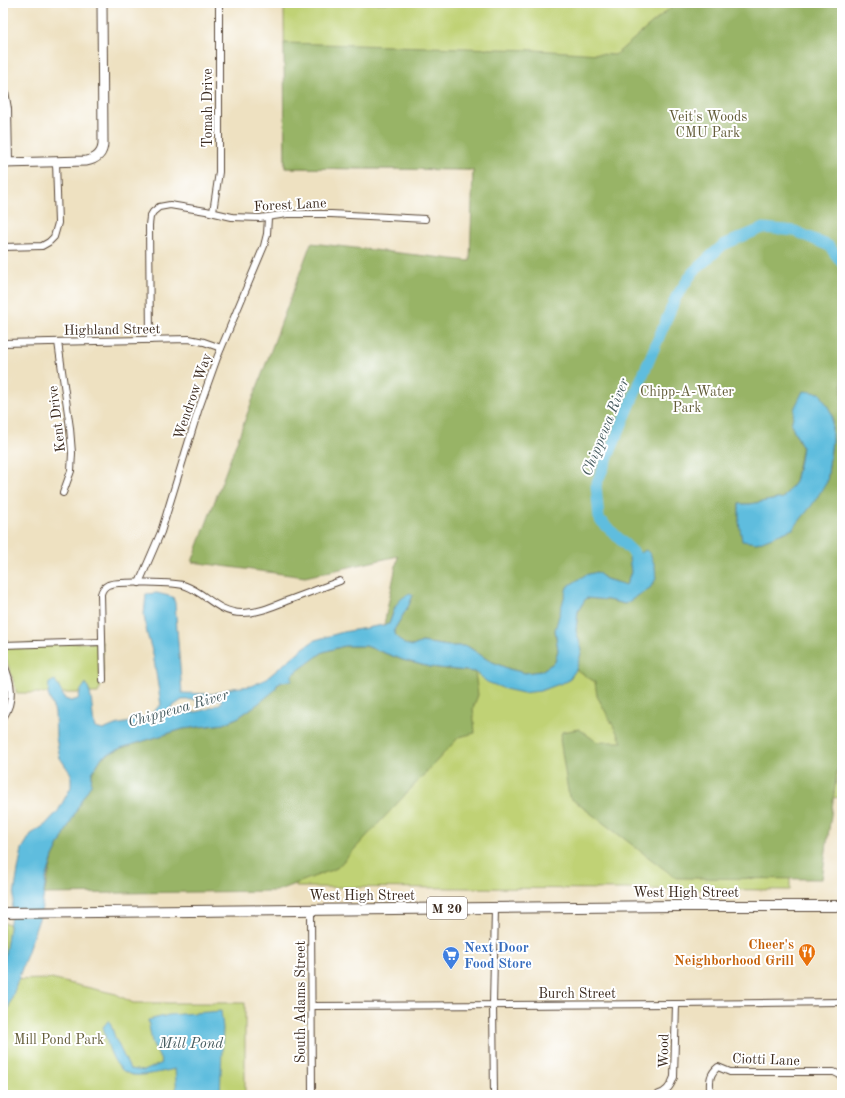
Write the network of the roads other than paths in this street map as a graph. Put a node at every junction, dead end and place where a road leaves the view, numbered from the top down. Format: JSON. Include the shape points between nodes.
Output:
{"nodes":[{"id":1,"x":102,"y":3,"type":"edge"},
{"id":2,"x":219,"y":3,"type":"edge"},
{"id":3,"x":3,"y":79,"type":"edge"},
{"id":4,"x":56,"y":162,"type":"junction"},
{"id":5,"x":6,"y":163,"type":"edge"},
{"id":6,"x":213,"y":212,"type":"junction"},
{"id":7,"x":268,"y":218,"type":"junction"},
{"id":8,"x":425,"y":219,"type":"dead end"},
{"id":9,"x":3,"y":247,"type":"edge"},
{"id":10,"x":150,"y":340,"type":"junction"},
{"id":11,"x":58,"y":342,"type":"junction"},
{"id":12,"x":3,"y":343,"type":"edge"},
{"id":13,"x":221,"y":348,"type":"junction"},
{"id":14,"x":63,"y":493,"type":"dead end"},
{"id":15,"x":340,"y":581,"type":"dead end"},
{"id":16,"x":139,"y":583,"type":"junction"},
{"id":17,"x":102,"y":642,"type":"junction"},
{"id":18,"x":3,"y":645,"type":"edge"},
{"id":19,"x":3,"y":663,"type":"edge"},
{"id":20,"x":103,"y":680,"type":"dead end"},
{"id":21,"x":3,"y":718,"type":"edge"},
{"id":22,"x":842,"y":906,"type":"edge"},
{"id":23,"x":495,"y":908,"type":"junction"},
{"id":24,"x":311,"y":909,"type":"junction"},
{"id":25,"x":3,"y":913,"type":"edge"},
{"id":26,"x":842,"y":1002,"type":"edge"},
{"id":27,"x":676,"y":1004,"type":"junction"},
{"id":28,"x":493,"y":1005,"type":"junction"},
{"id":29,"x":312,"y":1006,"type":"junction"},
{"id":30,"x":842,"y":1078,"type":"edge"},
{"id":31,"x":312,"y":1095,"type":"edge"},
{"id":32,"x":494,"y":1095,"type":"edge"},
{"id":33,"x":659,"y":1095,"type":"edge"},
{"id":34,"x":710,"y":1095,"type":"edge"}],
"edges":[{"from":1,"to":4,"type":"street","via":[[103,143],[100,154],[89,160]]},
{"from":2,"to":6,"type":"street","name":"Tomah Drive","via":[[219,172]]},
{"from":3,"to":5,"type":"street","via":[[8,110]]},
{"from":4,"to":5,"type":"street"},
{"from":4,"to":9,"type":"street","via":[[58,223],[54,237],[42,246]]},
{"from":6,"to":7,"type":"street","name":"Forest Lane","via":[[228,217]]},
{"from":6,"to":10,"type":"street","name":"Forest Lane","via":[[172,205],[158,208],[151,214]]},
{"from":7,"to":8,"type":"street","name":"Forest Lane","via":[[287,214],[335,214]]},
{"from":7,"to":13,"type":"street","name":"Wendrow Way","via":[[264,246]]},
{"from":10,"to":11,"type":"street","name":"Highland Street"},
{"from":10,"to":13,"type":"street","name":"Highland Street","via":[[194,340]]},
{"from":11,"to":12,"type":"street","name":"Highland Street"},
{"from":11,"to":14,"type":"street","name":"Kent Drive","via":[[72,450],[72,467]]},
{"from":13,"to":16,"type":"street","name":"Wendrow Way","via":[[198,411],[162,532]]},
{"from":15,"to":16,"type":"street","via":[[271,608],[243,613],[220,608],[184,585]]},
{"from":16,"to":17,"type":"street","via":[[111,584],[103,589]]},
{"from":17,"to":18,"type":"street"},
{"from":17,"to":20,"type":"street"},
{"from":19,"to":21,"type":"street","via":[[11,692],[10,704]]},
{"from":22,"to":23,"type":"main road","name":"West High Street","number":"M 20"},
{"from":23,"to":24,"type":"main road","name":"West High Street","number":"M 20"},
{"from":23,"to":28,"type":"street"},
{"from":24,"to":25,"type":"main road","name":"West High Street","number":"M 20"},
{"from":24,"to":29,"type":"street","name":"South Adams Street"},
{"from":26,"to":27,"type":"street","name":"Burch Street"},
{"from":27,"to":28,"type":"street","name":"Burch Street"},
{"from":27,"to":33,"type":"street","name":"Wood","via":[[674,1078],[672,1086]]},
{"from":28,"to":29,"type":"street","name":"Burch Street"},
{"from":28,"to":32,"type":"street"},
{"from":29,"to":31,"type":"street","name":"South Adams Street"},
{"from":30,"to":34,"type":"street","name":"Ciotti Lane","via":[[834,1072],[730,1072],[718,1067],[712,1071]]}]}
